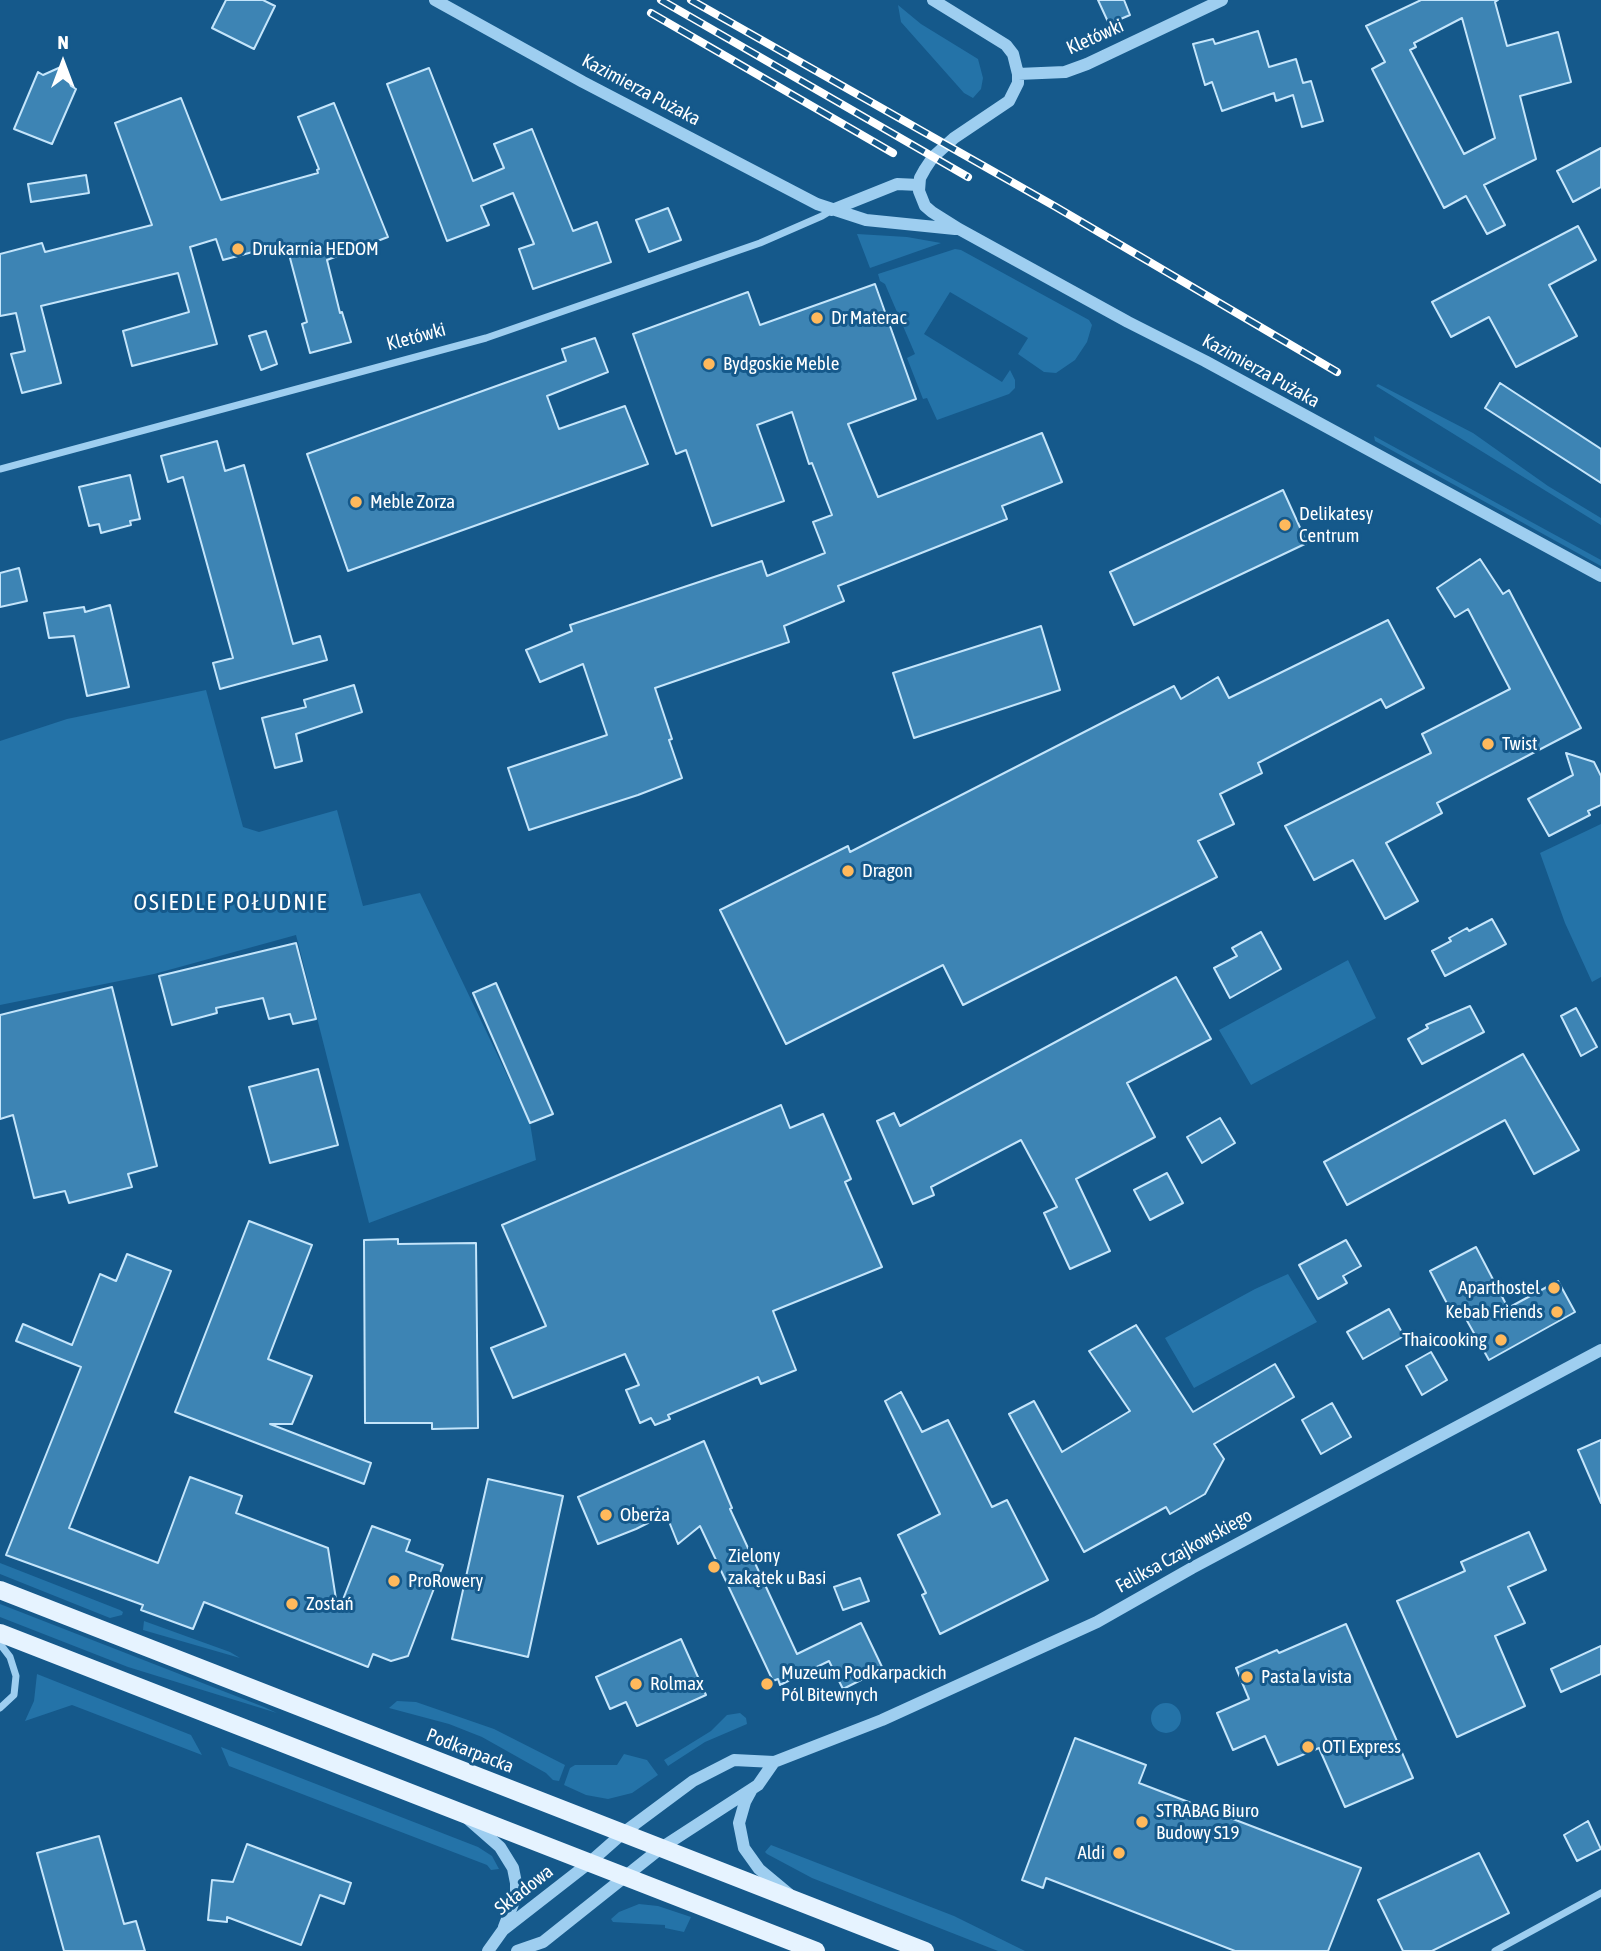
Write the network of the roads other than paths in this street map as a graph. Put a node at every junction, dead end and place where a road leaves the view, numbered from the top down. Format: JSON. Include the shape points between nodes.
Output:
{"nodes":[{"id":1,"x":435,"y":0,"type":"edge"},
{"id":2,"x":933,"y":0,"type":"edge"},
{"id":3,"x":1222,"y":0,"type":"edge"},
{"id":4,"x":1018,"y":74,"type":"junction"},
{"id":5,"x":919,"y":185,"type":"junction"},
{"id":6,"x":832,"y":210,"type":"junction"},
{"id":7,"x":959,"y":229,"type":"junction"},
{"id":8,"x":0,"y":469,"type":"edge"},
{"id":9,"x":1601,"y":576,"type":"edge"},
{"id":10,"x":1601,"y":1350,"type":"edge"},
{"id":11,"x":0,"y":1590,"type":"edge"},
{"id":12,"x":0,"y":1633,"type":"edge"},
{"id":13,"x":0,"y":1644,"type":"edge"},
{"id":14,"x":0,"y":1708,"type":"edge"},
{"id":15,"x":775,"y":1762,"type":"junction"},
{"id":16,"x":751,"y":1790,"type":"junction"},
{"id":17,"x":457,"y":1811,"type":"junction"},
{"id":18,"x":623,"y":1833,"type":"junction"},
{"id":19,"x":661,"y":1848,"type":"junction"},
{"id":20,"x":589,"y":1863,"type":"junction"},
{"id":21,"x":627,"y":1878,"type":"junction"},
{"id":22,"x":1601,"y":1893,"type":"edge"},
{"id":23,"x":797,"y":1901,"type":"junction"},
{"id":24,"x":503,"y":1930,"type":"junction"},
{"id":25,"x":488,"y":1951,"type":"edge"},
{"id":26,"x":517,"y":1951,"type":"edge"},
{"id":27,"x":816,"y":1951,"type":"edge"},
{"id":28,"x":925,"y":1951,"type":"edge"},
{"id":29,"x":1495,"y":1951,"type":"edge"}],
"edges":[{"from":1,"to":6,"type":"street","name":"Kazimierza Pużaka"},
{"from":2,"to":4,"type":"street","via":[[1006,45]]},
{"from":3,"to":4,"type":"street","name":"Kletówki","via":[[1065,72]]},
{"from":4,"to":5,"type":"street","via":[[1009,101],[933,157]]},
{"from":5,"to":6,"type":"street","via":[[897,184]]},
{"from":5,"to":7,"type":"street","name":"Kazimierza Pużaka","via":[[925,206]]},
{"from":6,"to":7,"type":"street","name":"Kazimierza Pużaka","via":[[866,220]]},
{"from":6,"to":8,"type":"street","name":"Kletówki","via":[[760,243],[486,338]]},
{"from":7,"to":9,"type":"street","name":"Kazimierza Pużaka"},
{"from":10,"to":15,"type":"street","name":"Feliksa Czajkowskiego","via":[[1097,1622],[882,1720]]},
{"from":11,"to":18,"type":"main road","name":"Podkarpacka"},
{"from":12,"to":17,"type":"main road"},
{"from":13,"to":14,"type":"street","via":[[16,1676],[14,1695]]},
{"from":15,"to":16,"type":"street","name":"Feliksa Czajkowskiego"},
{"from":15,"to":18,"type":"street","name":"Feliksa Czajkowskiego","via":[[734,1760],[683,1786]]},
{"from":16,"to":19,"type":"street","name":"Feliksa Czajkowskiego"},
{"from":16,"to":23,"type":"street","via":[[741,1812],[744,1847],[759,1869]]},
{"from":17,"to":20,"type":"main road"},
{"from":17,"to":24,"type":"street","via":[[504,1851],[513,1868],[516,1896]]},
{"from":18,"to":19,"type":"main road","name":"Podkarpacka"},
{"from":18,"to":20,"type":"street","name":"Składowa"},
{"from":19,"to":21,"type":"street","name":"Feliksa Czajkowskiego"},
{"from":19,"to":23,"type":"main road","name":"Podkarpacka"},
{"from":20,"to":21,"type":"main road"},
{"from":20,"to":24,"type":"street","name":"Składowa"},
{"from":21,"to":26,"type":"street","via":[[543,1942]]},
{"from":21,"to":27,"type":"main road"},
{"from":22,"to":29,"type":"street"},
{"from":23,"to":28,"type":"main road","name":"Podkarpacka"},
{"from":24,"to":25,"type":"street","name":"Składowa"}]}
